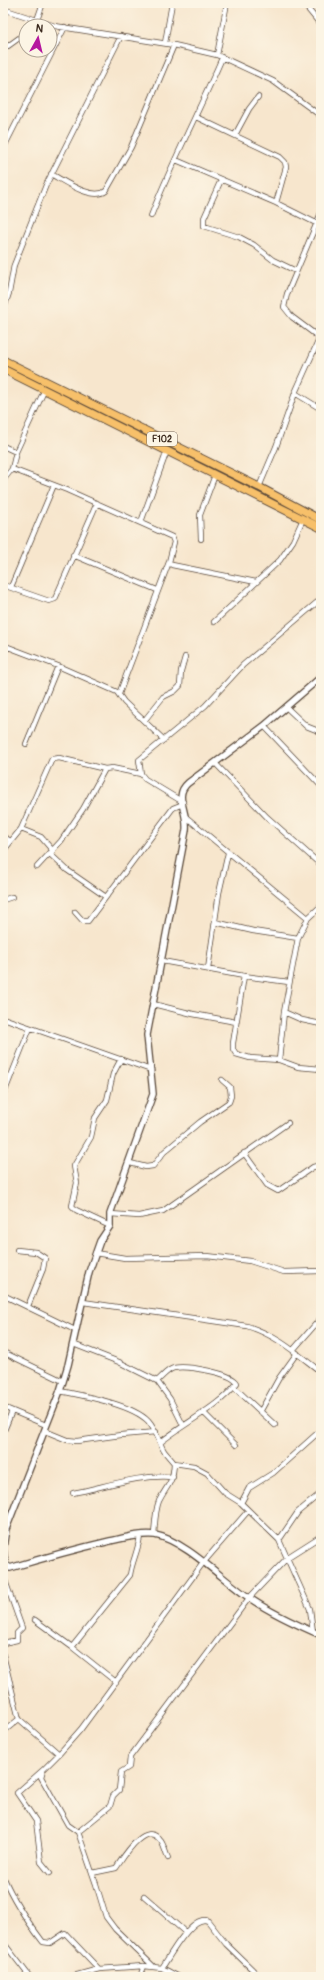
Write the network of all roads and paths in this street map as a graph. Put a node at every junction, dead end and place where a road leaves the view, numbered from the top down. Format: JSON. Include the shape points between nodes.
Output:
{"nodes":[{"id":1,"x":43,"y":3,"type":"edge"},
{"id":2,"x":172,"y":3,"type":"edge"},
{"id":3,"x":227,"y":3,"type":"edge"},
{"id":4,"x":303,"y":3,"type":"edge"},
{"id":5,"x":3,"y":9,"type":"edge"},
{"id":6,"x":31,"y":18,"type":"edge"},
{"id":7,"x":38,"y":18,"type":"edge"},
{"id":8,"x":58,"y":25,"type":"edge"},
{"id":9,"x":321,"y":25,"type":"edge"},
{"id":10,"x":65,"y":27,"type":"junction"},
{"id":11,"x":122,"y":36,"type":"junction"},
{"id":12,"x":18,"y":39,"type":"edge"},
{"id":13,"x":164,"y":43,"type":"junction"},
{"id":14,"x":3,"y":45,"type":"edge"},
{"id":15,"x":174,"y":45,"type":"junction"},
{"id":16,"x":217,"y":55,"type":"junction"},
{"id":17,"x":222,"y":58,"type":"junction"},
{"id":18,"x":258,"y":97,"type":"dead end"},
{"id":19,"x":321,"y":116,"type":"edge"},
{"id":20,"x":196,"y":117,"type":"junction"},
{"id":21,"x":235,"y":135,"type":"junction"},
{"id":22,"x":3,"y":149,"type":"edge"},
{"id":23,"x":176,"y":160,"type":"junction"},
{"id":24,"x":51,"y":174,"type":"junction"},
{"id":25,"x":221,"y":180,"type":"junction"},
{"id":26,"x":276,"y":203,"type":"junction"},
{"id":27,"x":321,"y":213,"type":"edge"},
{"id":28,"x":151,"y":216,"type":"dead end"},
{"id":29,"x":316,"y":223,"type":"junction"},
{"id":30,"x":296,"y":272,"type":"junction"},
{"id":31,"x":3,"y":311,"type":"edge"},
{"id":32,"x":320,"y":336,"type":"edge"},
{"id":33,"x":3,"y":360,"type":"edge"},
{"id":34,"x":3,"y":369,"type":"edge"},
{"id":35,"x":44,"y":391,"type":"junction"},
{"id":36,"x":295,"y":393,"type":"junction"},
{"id":37,"x":321,"y":409,"type":"edge"},
{"id":38,"x":3,"y":446,"type":"edge"},
{"id":39,"x":16,"y":452,"type":"junction"},
{"id":40,"x":167,"y":452,"type":"junction"},
{"id":41,"x":12,"y":469,"type":"junction"},
{"id":42,"x":215,"y":475,"type":"junction"},
{"id":43,"x":3,"y":485,"type":"edge"},
{"id":44,"x":54,"y":485,"type":"junction"},
{"id":45,"x":259,"y":486,"type":"junction"},
{"id":46,"x":97,"y":503,"type":"junction"},
{"id":47,"x":303,"y":519,"type":"junction"},
{"id":48,"x":321,"y":520,"type":"edge"},
{"id":49,"x":141,"y":522,"type":"junction"},
{"id":50,"x":321,"y":528,"type":"edge"},
{"id":51,"x":201,"y":539,"type":"dead end"},
{"id":52,"x":73,"y":555,"type":"junction"},
{"id":53,"x":169,"y":562,"type":"junction"},
{"id":54,"x":256,"y":582,"type":"junction"},
{"id":55,"x":3,"y":585,"type":"edge"},
{"id":56,"x":11,"y":587,"type":"junction"},
{"id":57,"x":157,"y":590,"type":"junction"},
{"id":58,"x":321,"y":599,"type":"edge"},
{"id":59,"x":214,"y":622,"type":"dead end"},
{"id":60,"x":5,"y":646,"type":"edge"},
{"id":61,"x":3,"y":654,"type":"edge"},
{"id":62,"x":185,"y":657,"type":"dead end"},
{"id":63,"x":58,"y":666,"type":"junction"},
{"id":64,"x":321,"y":677,"type":"edge"},
{"id":65,"x":119,"y":694,"type":"junction"},
{"id":66,"x":286,"y":707,"type":"junction"},
{"id":67,"x":144,"y":721,"type":"junction"},
{"id":68,"x":264,"y":726,"type":"junction"},
{"id":69,"x":321,"y":732,"type":"edge"},
{"id":70,"x":164,"y":740,"type":"junction"},
{"id":71,"x":26,"y":744,"type":"dead end"},
{"id":72,"x":216,"y":763,"type":"junction"},
{"id":73,"x":106,"y":768,"type":"junction"},
{"id":74,"x":141,"y":774,"type":"junction"},
{"id":75,"x":321,"y":786,"type":"edge"},
{"id":76,"x":183,"y":803,"type":"junction"},
{"id":77,"x":186,"y":817,"type":"junction"},
{"id":78,"x":21,"y":829,"type":"junction"},
{"id":79,"x":3,"y":837,"type":"edge"},
{"id":80,"x":11,"y":841,"type":"junction"},
{"id":81,"x":3,"y":851,"type":"edge"},
{"id":82,"x":228,"y":852,"type":"junction"},
{"id":83,"x":51,"y":853,"type":"junction"},
{"id":84,"x":321,"y":865,"type":"edge"},
{"id":85,"x":37,"y":867,"type":"dead end"},
{"id":86,"x":12,"y":897,"type":"dead end"},
{"id":87,"x":106,"y":897,"type":"junction"},
{"id":88,"x":3,"y":900,"type":"edge"},
{"id":89,"x":321,"y":906,"type":"edge"},
{"id":90,"x":74,"y":912,"type":"dead end"},
{"id":91,"x":308,"y":918,"type":"junction"},
{"id":92,"x":215,"y":922,"type":"junction"},
{"id":93,"x":298,"y":938,"type":"junction"},
{"id":94,"x":162,"y":962,"type":"junction"},
{"id":95,"x":208,"y":969,"type":"junction"},
{"id":96,"x":244,"y":976,"type":"junction"},
{"id":97,"x":289,"y":982,"type":"junction"},
{"id":98,"x":153,"y":1004,"type":"junction"},
{"id":99,"x":284,"y":1012,"type":"junction"},
{"id":100,"x":3,"y":1018,"type":"edge"},
{"id":101,"x":236,"y":1022,"type":"junction"},
{"id":102,"x":321,"y":1024,"type":"edge"},
{"id":103,"x":30,"y":1028,"type":"junction"},
{"id":104,"x":121,"y":1059,"type":"junction"},
{"id":105,"x":279,"y":1060,"type":"junction"},
{"id":106,"x":321,"y":1069,"type":"edge"},
{"id":107,"x":151,"y":1070,"type":"junction"},
{"id":108,"x":222,"y":1080,"type":"dead end"},
{"id":109,"x":3,"y":1096,"type":"edge"},
{"id":110,"x":288,"y":1123,"type":"dead end"},
{"id":111,"x":244,"y":1153,"type":"junction"},
{"id":112,"x":130,"y":1163,"type":"junction"},
{"id":113,"x":321,"y":1166,"type":"edge"},
{"id":114,"x":110,"y":1214,"type":"junction"},
{"id":115,"x":110,"y":1226,"type":"junction"},
{"id":116,"x":17,"y":1250,"type":"dead end"},
{"id":117,"x":95,"y":1253,"type":"junction"},
{"id":118,"x":321,"y":1271,"type":"edge"},
{"id":119,"x":3,"y":1295,"type":"edge"},
{"id":120,"x":83,"y":1302,"type":"junction"},
{"id":121,"x":28,"y":1306,"type":"junction"},
{"id":122,"x":321,"y":1318,"type":"edge"},
{"id":123,"x":75,"y":1330,"type":"junction"},
{"id":124,"x":73,"y":1344,"type":"junction"},
{"id":125,"x":296,"y":1351,"type":"junction"},
{"id":126,"x":3,"y":1352,"type":"edge"},
{"id":127,"x":321,"y":1372,"type":"edge"},
{"id":128,"x":63,"y":1381,"type":"junction"},
{"id":129,"x":157,"y":1381,"type":"junction"},
{"id":130,"x":234,"y":1387,"type":"junction"},
{"id":131,"x":60,"y":1391,"type":"junction"},
{"id":132,"x":3,"y":1407,"type":"edge"},
{"id":133,"x":12,"y":1411,"type":"junction"},
{"id":134,"x":203,"y":1412,"type":"junction"},
{"id":135,"x":260,"y":1412,"type":"junction"},
{"id":136,"x":275,"y":1424,"type":"dead end"},
{"id":137,"x":183,"y":1425,"type":"junction"},
{"id":138,"x":46,"y":1428,"type":"junction"},
{"id":139,"x":321,"y":1430,"type":"edge"},
{"id":140,"x":156,"y":1432,"type":"junction"},
{"id":141,"x":3,"y":1433,"type":"edge"},
{"id":142,"x":161,"y":1442,"type":"junction"},
{"id":143,"x":236,"y":1445,"type":"dead end"},
{"id":144,"x":174,"y":1463,"type":"junction"},
{"id":145,"x":172,"y":1477,"type":"junction"},
{"id":146,"x":321,"y":1493,"type":"edge"},
{"id":147,"x":73,"y":1494,"type":"dead end"},
{"id":148,"x":241,"y":1503,"type":"junction"},
{"id":149,"x":248,"y":1511,"type":"junction"},
{"id":150,"x":140,"y":1535,"type":"junction"},
{"id":151,"x":154,"y":1535,"type":"junction"},
{"id":152,"x":321,"y":1536,"type":"edge"},
{"id":153,"x":278,"y":1540,"type":"junction"},
{"id":154,"x":288,"y":1557,"type":"junction"},
{"id":155,"x":204,"y":1563,"type":"junction"},
{"id":156,"x":4,"y":1569,"type":"edge"},
{"id":157,"x":3,"y":1575,"type":"edge"},
{"id":158,"x":249,"y":1598,"type":"junction"},
{"id":159,"x":35,"y":1620,"type":"dead end"},
{"id":160,"x":313,"y":1632,"type":"junction"},
{"id":161,"x":321,"y":1635,"type":"edge"},
{"id":162,"x":3,"y":1643,"type":"edge"},
{"id":163,"x":72,"y":1647,"type":"junction"},
{"id":164,"x":3,"y":1654,"type":"edge"},
{"id":165,"x":10,"y":1682,"type":"junction"},
{"id":166,"x":116,"y":1682,"type":"junction"},
{"id":167,"x":3,"y":1686,"type":"edge"},
{"id":168,"x":19,"y":1719,"type":"junction"},
{"id":169,"x":3,"y":1732,"type":"edge"},
{"id":170,"x":59,"y":1754,"type":"junction"},
{"id":171,"x":43,"y":1770,"type":"junction"},
{"id":172,"x":78,"y":1832,"type":"junction"},
{"id":173,"x":168,"y":1858,"type":"dead end"},
{"id":174,"x":50,"y":1873,"type":"dead end"},
{"id":175,"x":92,"y":1873,"type":"junction"},
{"id":176,"x":3,"y":1876,"type":"edge"},
{"id":177,"x":144,"y":1896,"type":"dead end"},
{"id":178,"x":185,"y":1932,"type":"junction"},
{"id":179,"x":3,"y":1942,"type":"edge"},
{"id":180,"x":144,"y":1966,"type":"junction"},
{"id":181,"x":153,"y":1966,"type":"junction"},
{"id":182,"x":162,"y":1968,"type":"junction"},
{"id":183,"x":99,"y":1969,"type":"junction"},
{"id":184,"x":30,"y":1977,"type":"edge"},
{"id":185,"x":70,"y":1977,"type":"edge"},
{"id":186,"x":140,"y":1977,"type":"edge"},
{"id":187,"x":179,"y":1977,"type":"edge"},
{"id":188,"x":260,"y":1977,"type":"edge"}],
"edges":[{"from":1,"to":7,"type":"street"},
{"from":2,"to":13,"type":"street"},
{"from":3,"to":16,"type":"street"},
{"from":4,"to":9,"type":"street"},
{"from":5,"to":6,"type":"street"},
{"from":8,"to":10,"type":"street"},
{"from":10,"to":11,"type":"street"},
{"from":10,"to":22,"type":"street"},
{"from":11,"to":13,"type":"street"},
{"from":11,"to":24,"type":"street"},
{"from":12,"to":14,"type":"street","via":[[8,46]]},
{"from":13,"to":15,"type":"street"},
{"from":15,"to":16,"type":"street"},
{"from":15,"to":24,"type":"street","via":[[131,147],[106,191],[103,194],[95,194],[75,188]]},
{"from":16,"to":17,"type":"street"},
{"from":17,"to":19,"type":"street","via":[[273,82]]},
{"from":17,"to":20,"type":"street"},
{"from":18,"to":21,"type":"street"},
{"from":20,"to":21,"type":"street"},
{"from":20,"to":23,"type":"street"},
{"from":21,"to":26,"type":"street","via":[[276,154],[285,162],[286,167]]},
{"from":23,"to":25,"type":"street"},
{"from":23,"to":28,"type":"street"},
{"from":24,"to":31,"type":"street","via":[[14,265]]},
{"from":25,"to":26,"type":"street"},
{"from":25,"to":30,"type":"street","via":[[204,218],[204,226],[239,237]]},
{"from":26,"to":29,"type":"street"},
{"from":27,"to":29,"type":"street"},
{"from":29,"to":30,"type":"street"},
{"from":30,"to":32,"type":"street","via":[[284,307],[292,317]]},
{"from":32,"to":36,"type":"street"},
{"from":33,"to":45,"type":"main road","number":"F102"},
{"from":34,"to":35,"type":"main road","number":"F102"},
{"from":35,"to":39,"type":"street"},
{"from":35,"to":40,"type":"main road","number":"F102"},
{"from":36,"to":37,"type":"street"},
{"from":36,"to":45,"type":"street"},
{"from":38,"to":39,"type":"street"},
{"from":39,"to":41,"type":"street"},
{"from":40,"to":42,"type":"main road","number":"F102"},
{"from":40,"to":49,"type":"street"},
{"from":41,"to":43,"type":"street","via":[[4,479]]},
{"from":41,"to":44,"type":"street"},
{"from":42,"to":47,"type":"main road","number":"F102"},
{"from":42,"to":51,"type":"street","via":[[200,515]]},
{"from":44,"to":46,"type":"street"},
{"from":44,"to":56,"type":"street"},
{"from":45,"to":48,"type":"main road","number":"F102"},
{"from":46,"to":49,"type":"street"},
{"from":46,"to":52,"type":"street"},
{"from":47,"to":50,"type":"main road","number":"F102"},
{"from":47,"to":54,"type":"street","via":[[287,552]]},
{"from":49,"to":53,"type":"street","via":[[172,537],[174,542]]},
{"from":52,"to":56,"type":"street","via":[[53,601]]},
{"from":52,"to":57,"type":"street"},
{"from":53,"to":54,"type":"street","via":[[180,567]]},
{"from":53,"to":57,"type":"street"},
{"from":54,"to":59,"type":"street"},
{"from":55,"to":56,"type":"street"},
{"from":57,"to":65,"type":"street"},
{"from":58,"to":70,"type":"street","via":[[243,665],[205,706]]},
{"from":60,"to":61,"type":"street"},
{"from":60,"to":63,"type":"street"},
{"from":62,"to":67,"type":"street","via":[[180,686],[163,697]]},
{"from":63,"to":65,"type":"street"},
{"from":63,"to":71,"type":"street"},
{"from":64,"to":66,"type":"street"},
{"from":65,"to":67,"type":"street"},
{"from":66,"to":68,"type":"street"},
{"from":66,"to":69,"type":"street","via":[[306,726]]},
{"from":67,"to":70,"type":"street"},
{"from":68,"to":72,"type":"street"},
{"from":68,"to":75,"type":"street"},
{"from":70,"to":74,"type":"street","via":[[139,760]]},
{"from":72,"to":76,"type":"street","via":[[182,788],[180,795]]},
{"from":72,"to":84,"type":"street","via":[[267,817]]},
{"from":73,"to":74,"type":"street"},
{"from":73,"to":78,"type":"street","via":[[76,764],[59,758],[52,759]]},
{"from":73,"to":83,"type":"street","via":[[83,809]]},
{"from":74,"to":76,"type":"street"},
{"from":76,"to":77,"type":"street"},
{"from":76,"to":87,"type":"street","via":[[174,808]]},
{"from":77,"to":82,"type":"street"},
{"from":77,"to":94,"type":"street","via":[[186,830]]},
{"from":78,"to":80,"type":"street"},
{"from":78,"to":83,"type":"street","via":[[41,837]]},
{"from":79,"to":80,"type":"street"},
{"from":80,"to":81,"type":"street"},
{"from":82,"to":91,"type":"street"},
{"from":82,"to":92,"type":"street"},
{"from":83,"to":85,"type":"street"},
{"from":83,"to":87,"type":"street","via":[[68,870]]},
{"from":86,"to":88,"type":"street"},
{"from":87,"to":90,"type":"street","via":[[88,921],[83,921]]},
{"from":89,"to":91,"type":"street"},
{"from":91,"to":93,"type":"street"},
{"from":92,"to":93,"type":"street"},
{"from":92,"to":95,"type":"street"},
{"from":93,"to":97,"type":"street"},
{"from":94,"to":95,"type":"street"},
{"from":94,"to":98,"type":"street"},
{"from":95,"to":96,"type":"street"},
{"from":96,"to":97,"type":"street"},
{"from":96,"to":101,"type":"street"},
{"from":97,"to":99,"type":"street"},
{"from":98,"to":101,"type":"street"},
{"from":98,"to":107,"type":"street","via":[[146,1040]]},
{"from":99,"to":102,"type":"street","via":[[302,1020]]},
{"from":99,"to":105,"type":"street"},
{"from":100,"to":103,"type":"street"},
{"from":101,"to":105,"type":"street","via":[[232,1043],[236,1054],[250,1058]]},
{"from":103,"to":104,"type":"street"},
{"from":103,"to":109,"type":"street"},
{"from":104,"to":107,"type":"street"},
{"from":104,"to":115,"type":"street","via":[[113,1074],[107,1100],[95,1118],[92,1137],[73,1170],[77,1183],[72,1206]]},
{"from":105,"to":106,"type":"street","via":[[298,1067]]},
{"from":107,"to":112,"type":"street","via":[[153,1094]]},
{"from":108,"to":112,"type":"street","via":[[230,1086],[229,1102],[169,1148],[153,1166]]},
{"from":110,"to":111,"type":"street"},
{"from":111,"to":113,"type":"street","via":[[267,1185],[278,1191],[313,1167]]},
{"from":111,"to":114,"type":"street","via":[[164,1211],[139,1216]]},
{"from":112,"to":114,"type":"street"},
{"from":114,"to":115,"type":"street"},
{"from":115,"to":117,"type":"street"},
{"from":116,"to":121,"type":"street","via":[[36,1252],[45,1258],[44,1269]]},
{"from":117,"to":118,"type":"street","via":[[125,1258],[207,1256],[250,1262],[284,1272]]},
{"from":117,"to":120,"type":"street"},
{"from":119,"to":121,"type":"street"},
{"from":120,"to":123,"type":"street"},
{"from":120,"to":125,"type":"street","via":[[240,1325],[259,1330]]},
{"from":121,"to":123,"type":"street"},
{"from":122,"to":125,"type":"street"},
{"from":123,"to":124,"type":"street"},
{"from":124,"to":128,"type":"street"},
{"from":124,"to":129,"type":"street","via":[[119,1362]]},
{"from":125,"to":127,"type":"street"},
{"from":125,"to":135,"type":"street"},
{"from":126,"to":128,"type":"street"},
{"from":128,"to":131,"type":"street"},
{"from":129,"to":130,"type":"street","via":[[174,1368],[189,1368],[229,1377],[236,1381]]},
{"from":129,"to":137,"type":"street","via":[[170,1399]]},
{"from":130,"to":134,"type":"street"},
{"from":130,"to":135,"type":"street"},
{"from":131,"to":138,"type":"street"},
{"from":131,"to":140,"type":"street","via":[[95,1398],[133,1412],[148,1422]]},
{"from":132,"to":133,"type":"street"},
{"from":133,"to":138,"type":"street"},
{"from":133,"to":141,"type":"street"},
{"from":134,"to":137,"type":"street"},
{"from":134,"to":143,"type":"street"},
{"from":135,"to":136,"type":"street"},
{"from":137,"to":142,"type":"street"},
{"from":138,"to":140,"type":"street","via":[[67,1440],[77,1441]]},
{"from":138,"to":156,"type":"street","via":[[6,1529],[3,1548]]},
{"from":139,"to":148,"type":"street","via":[[273,1473],[249,1488]]},
{"from":140,"to":142,"type":"street"},
{"from":142,"to":144,"type":"street","via":[[164,1451]]},
{"from":144,"to":145,"type":"street"},
{"from":144,"to":148,"type":"street","via":[[194,1466],[207,1473],[225,1493]]},
{"from":145,"to":147,"type":"street","via":[[112,1484]]},
{"from":145,"to":151,"type":"street","via":[[156,1510]]},
{"from":146,"to":153,"type":"street","via":[[298,1512]]},
{"from":148,"to":149,"type":"street"},
{"from":149,"to":153,"type":"street"},
{"from":149,"to":155,"type":"street"},
{"from":150,"to":151,"type":"street"},
{"from":150,"to":156,"type":"street"},
{"from":150,"to":163,"type":"street","via":[[130,1574]]},
{"from":151,"to":155,"type":"street","via":[[170,1540]]},
{"from":152,"to":154,"type":"street"},
{"from":153,"to":154,"type":"street"},
{"from":154,"to":158,"type":"street"},
{"from":154,"to":160,"type":"street","via":[[310,1609]]},
{"from":155,"to":158,"type":"street"},
{"from":155,"to":166,"type":"street"},
{"from":157,"to":162,"type":"street","via":[[22,1628],[17,1633],[17,1640]]},
{"from":158,"to":160,"type":"street","via":[[285,1620]]},
{"from":158,"to":172,"type":"street","via":[[130,1757],[129,1767],[121,1772],[119,1790],[113,1796],[110,1806]]},
{"from":159,"to":163,"type":"street"},
{"from":160,"to":161,"type":"street"},
{"from":163,"to":166,"type":"street"},
{"from":164,"to":165,"type":"street"},
{"from":165,"to":167,"type":"street"},
{"from":165,"to":168,"type":"street"},
{"from":166,"to":170,"type":"street"},
{"from":168,"to":169,"type":"street"},
{"from":168,"to":170,"type":"street"},
{"from":170,"to":171,"type":"street"},
{"from":171,"to":172,"type":"street","via":[[43,1785],[68,1825]]},
{"from":171,"to":174,"type":"street","via":[[17,1793],[36,1821],[41,1862]]},
{"from":172,"to":175,"type":"street"},
{"from":173,"to":175,"type":"street","via":[[160,1840],[147,1835],[135,1842],[116,1868]]},
{"from":175,"to":181,"type":"street","via":[[106,1917],[114,1930]]},
{"from":176,"to":183,"type":"street","via":[[28,1923],[44,1942],[50,1943],[65,1933]]},
{"from":177,"to":178,"type":"street"},
{"from":178,"to":182,"type":"street"},
{"from":178,"to":188,"type":"street","via":[[200,1919],[208,1921],[226,1944]]},
{"from":179,"to":184,"type":"street"},
{"from":180,"to":181,"type":"street"},
{"from":180,"to":183,"type":"street"},
{"from":180,"to":186,"type":"street"},
{"from":181,"to":182,"type":"street"},
{"from":182,"to":187,"type":"street"},
{"from":183,"to":185,"type":"street"}]}
